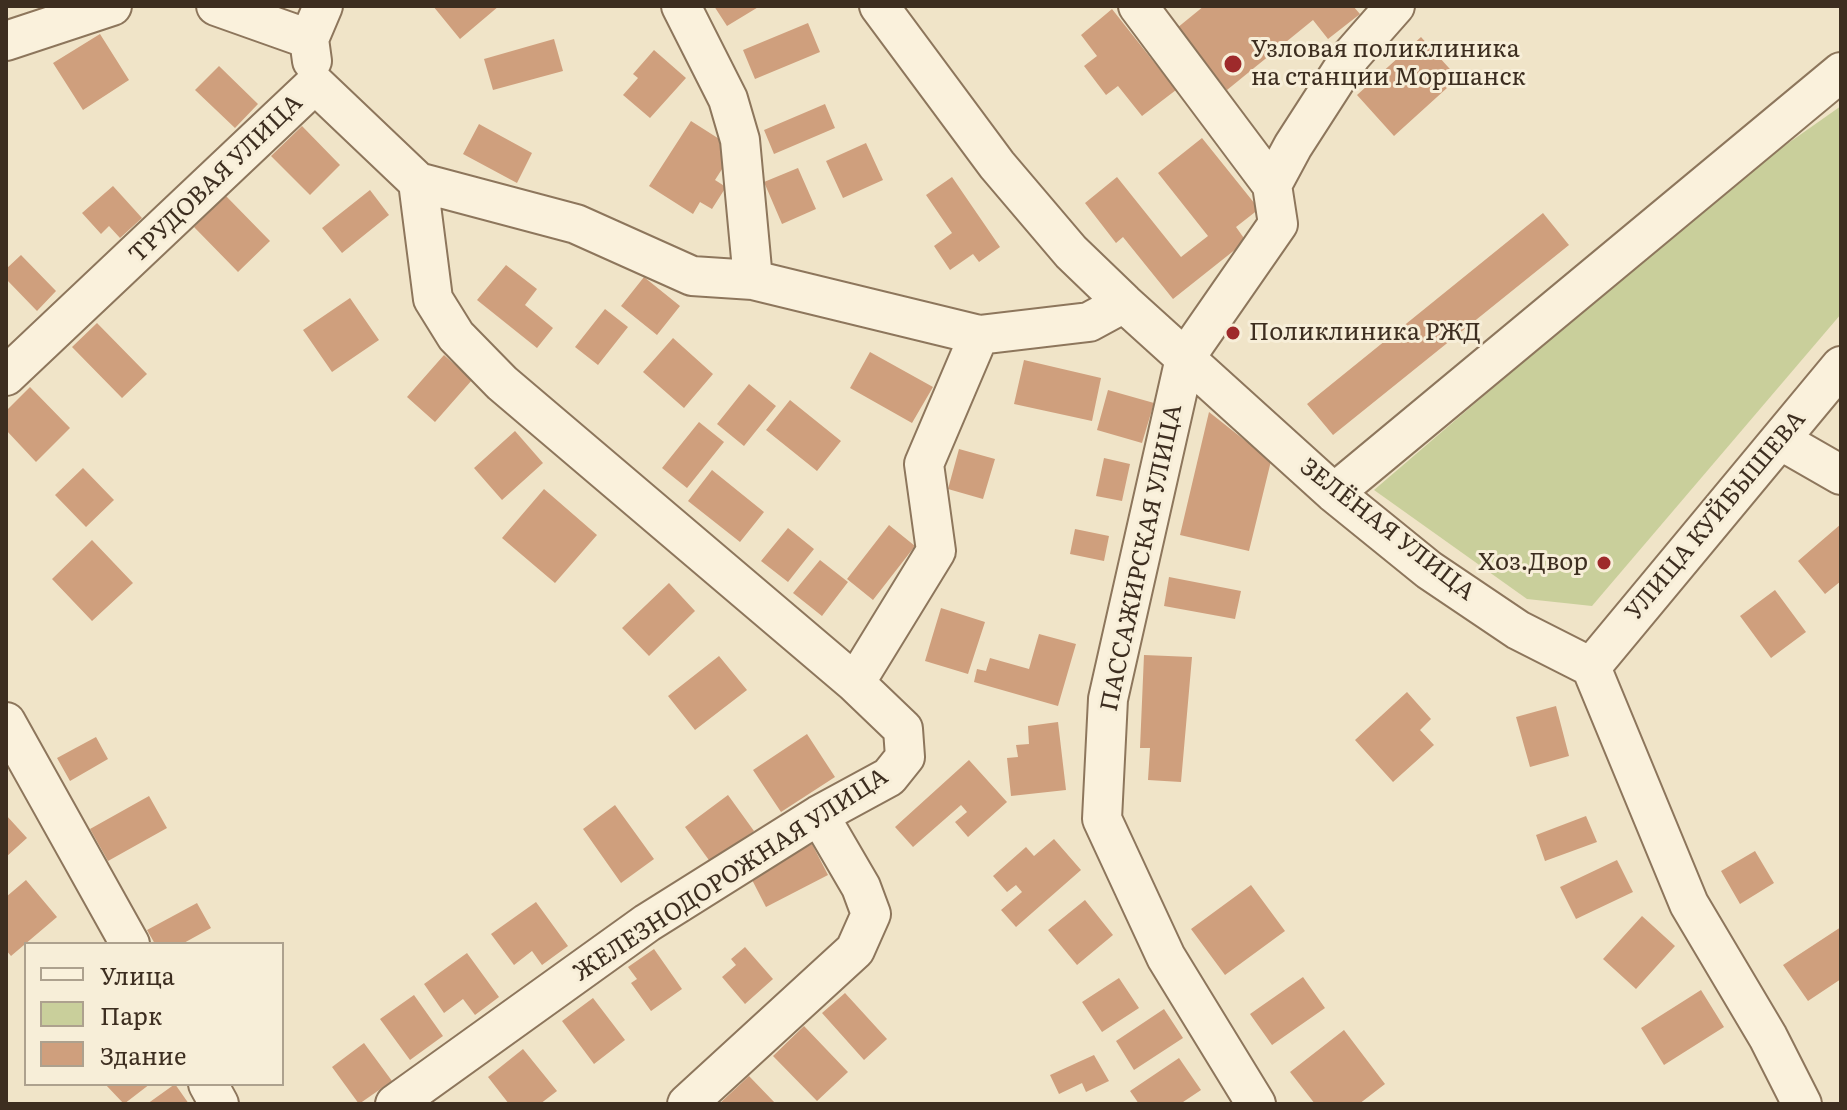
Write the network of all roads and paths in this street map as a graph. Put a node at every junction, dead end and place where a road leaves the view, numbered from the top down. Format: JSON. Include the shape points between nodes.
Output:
{"nodes":[{"id":1,"x":112,"y":6,"type":"edge"},
{"id":2,"x":216,"y":6,"type":"edge"},
{"id":3,"x":681,"y":6,"type":"edge"},
{"id":4,"x":879,"y":6,"type":"edge"},
{"id":5,"x":1138,"y":6,"type":"edge"},
{"id":6,"x":1395,"y":6,"type":"edge"},
{"id":7,"x":316,"y":22,"type":"edge"},
{"id":8,"x":6,"y":41,"type":"edge"},
{"id":9,"x":1841,"y":72,"type":"edge"},
{"id":10,"x":315,"y":84,"type":"junction"},
{"id":11,"x":418,"y":182,"type":"junction"},
{"id":12,"x":1272,"y":185,"type":"junction"},
{"id":13,"x":753,"y":280,"type":"junction"},
{"id":14,"x":1124,"y":303,"type":"junction"},
{"id":15,"x":979,"y":335,"type":"junction"},
{"id":16,"x":1185,"y":358,"type":"junction"},
{"id":17,"x":1841,"y":366,"type":"edge"},
{"id":18,"x":6,"y":376,"type":"edge"},
{"id":19,"x":1780,"y":440,"type":"junction"},
{"id":20,"x":1841,"y":475,"type":"edge"},
{"id":21,"x":1334,"y":493,"type":"junction"},
{"id":22,"x":1591,"y":667,"type":"junction"},
{"id":23,"x":855,"y":683,"type":"junction"},
{"id":24,"x":6,"y":722,"type":"edge"},
{"id":25,"x":819,"y":815,"type":"junction"},
{"id":26,"x":129,"y":942,"type":"edge"},
{"id":27,"x":209,"y":1086,"type":"edge"},
{"id":28,"x":219,"y":1104,"type":"edge"},
{"id":29,"x":395,"y":1104,"type":"edge"},
{"id":30,"x":687,"y":1104,"type":"edge"},
{"id":31,"x":1256,"y":1104,"type":"edge"},
{"id":32,"x":1802,"y":1104,"type":"edge"}],
"edges":[{"from":1,"to":8,"type":"street"},
{"from":2,"to":7,"type":"street"},
{"from":3,"to":13,"type":"street","via":[[728,99],[740,140]]},
{"from":4,"to":14,"type":"street","name":"ЗЕЛЁНАЯ УЛИЦА","via":[[997,165],[1071,252]]},
{"from":5,"to":12,"type":"street"},
{"from":6,"to":12,"type":"street","via":[[1325,93]]},
{"from":7,"to":10,"type":"street"},
{"from":9,"to":21,"type":"street"},
{"from":10,"to":11,"type":"street","name":"ТРУДОВАЯ УЛИЦА"},
{"from":10,"to":18,"type":"street","name":"ТРУДОВАЯ УЛИЦА"},
{"from":11,"to":13,"type":"street","name":"ТРУДОВАЯ УЛИЦА","via":[[576,224],[692,276]]},
{"from":11,"to":23,"type":"street","name":"ЖЕЛЕЗНОДОРОЖНАЯ УЛИЦА","via":[[433,299],[456,336],[502,383]]},
{"from":12,"to":16,"type":"street","via":[[1278,224]]},
{"from":13,"to":15,"type":"street","name":"ТРУДОВАЯ УЛИЦА"},
{"from":14,"to":15,"type":"street","via":[[1089,322]]},
{"from":14,"to":16,"type":"street","name":"ЗЕЛЁНАЯ УЛИЦА"},
{"from":15,"to":23,"type":"street","via":[[924,464],[936,551]]},
{"from":16,"to":21,"type":"street","name":"ЗЕЛЁНАЯ УЛИЦА"},
{"from":16,"to":31,"type":"street","name":"ПАССАЖИРСКАЯ УЛИЦА","via":[[1108,699],[1102,819],[1166,957]]},
{"from":17,"to":19,"type":"street","name":"УЛИЦА КУЙБЫШЕВА"},
{"from":19,"to":20,"type":"street"},
{"from":19,"to":22,"type":"street","name":"УЛИЦА КУЙБЫШЕВА"},
{"from":21,"to":22,"type":"street","name":"ЗЕЛЁНАЯ УЛИЦА","via":[[1429,570],[1518,630]]},
{"from":22,"to":32,"type":"street","via":[[1689,904]]},
{"from":23,"to":25,"type":"street","name":"ЖЕЛЕЗНОДОРОЖНАЯ УЛИЦА","via":[[903,729],[905,757],[889,777]]},
{"from":24,"to":26,"type":"street"},
{"from":25,"to":29,"type":"street","name":"ЖЕЛЕЗНОДОРОЖНАЯ УЛИЦА","via":[[647,923]]},
{"from":25,"to":30,"type":"street","via":[[871,914],[855,950]]},
{"from":27,"to":28,"type":"street"}]}
